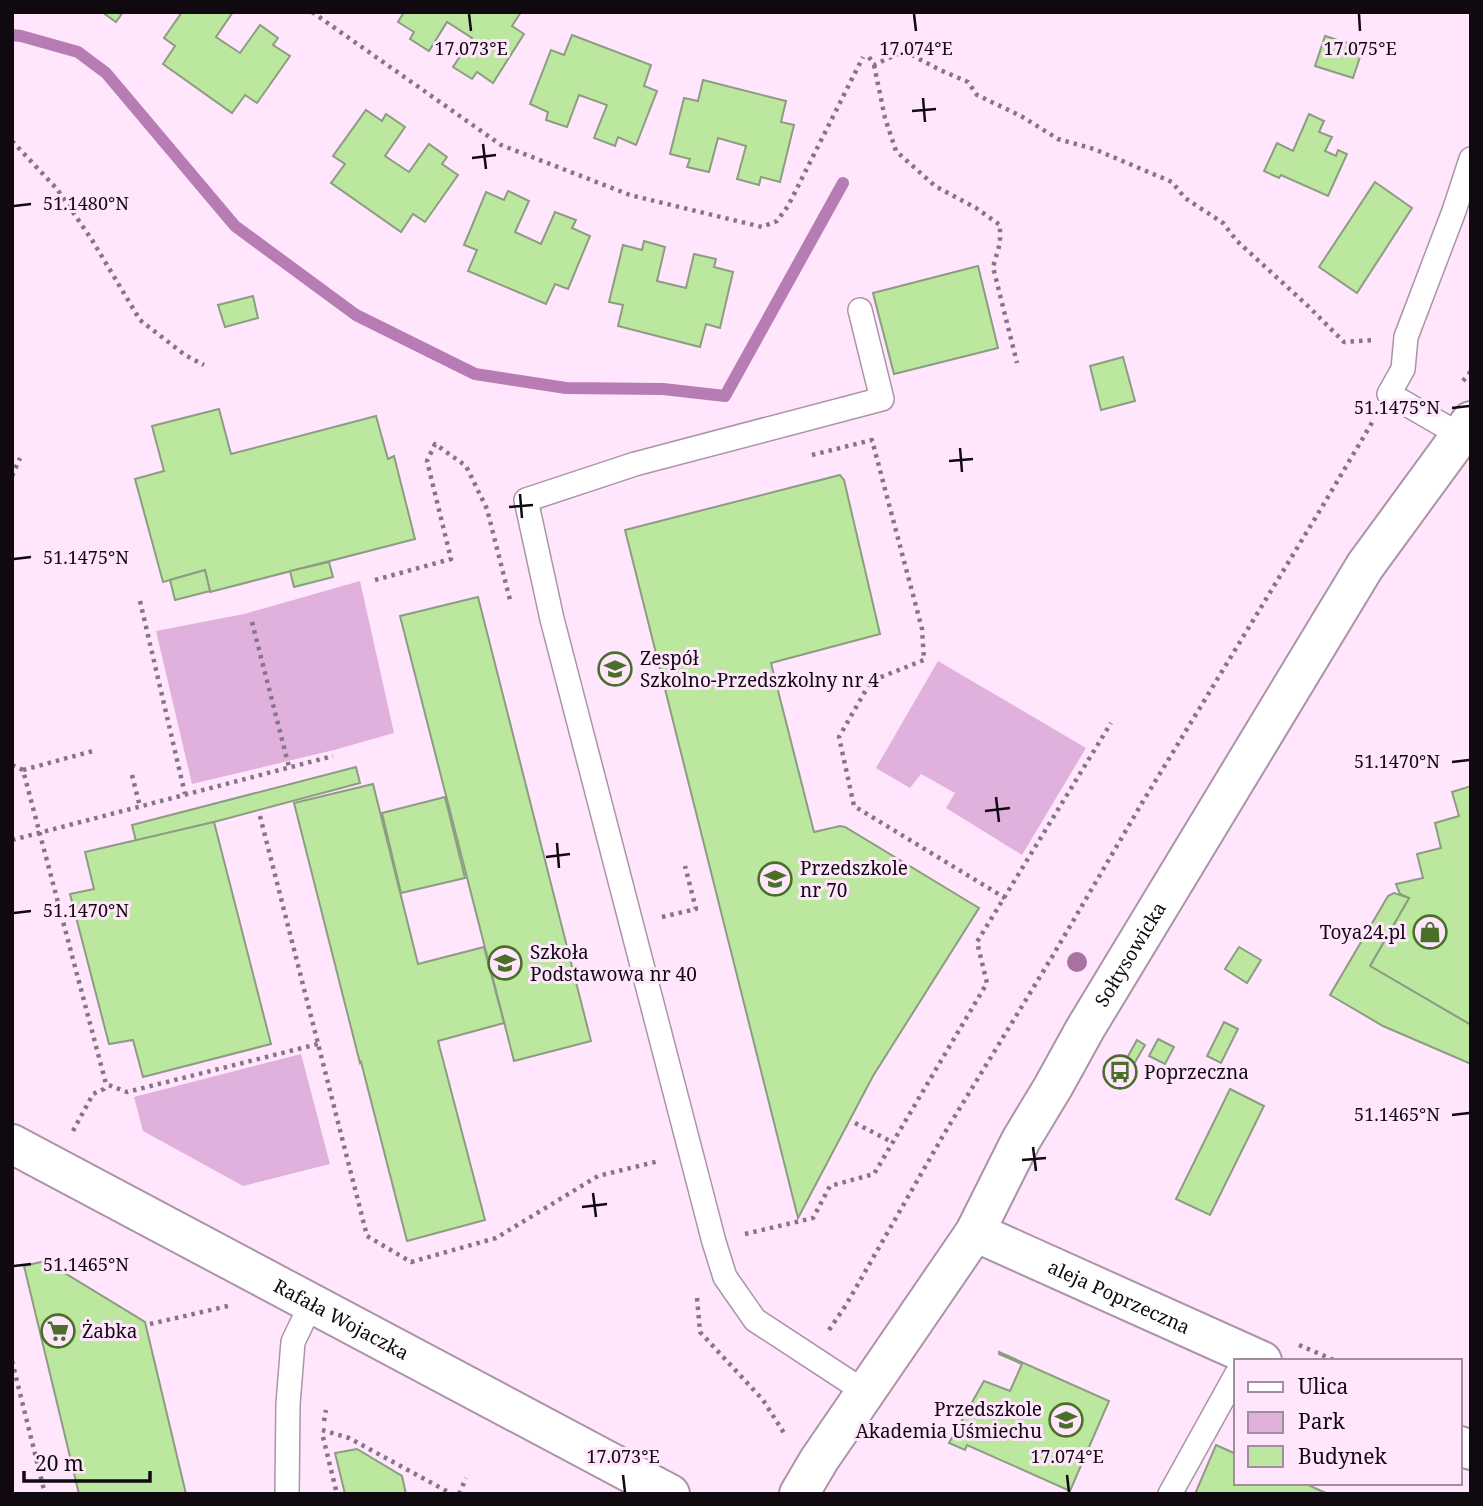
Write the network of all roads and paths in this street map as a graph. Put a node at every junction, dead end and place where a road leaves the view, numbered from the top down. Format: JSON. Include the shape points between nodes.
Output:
{"nodes":[{"id":1,"x":312,"y":12,"type":"edge"},
{"id":2,"x":874,"y":65,"type":"junction"},
{"id":3,"x":12,"y":141,"type":"edge"},
{"id":4,"x":1471,"y":159,"type":"edge"},
{"id":5,"x":860,"y":310,"type":"dead end"},
{"id":6,"x":1406,"y":337,"type":"junction"},
{"id":7,"x":1017,"y":363,"type":"dead end"},
{"id":8,"x":204,"y":365,"type":"dead end"},
{"id":9,"x":1389,"y":394,"type":"junction"},
{"id":10,"x":1465,"y":428,"type":"edge"},
{"id":11,"x":806,"y":457,"type":"dead end"},
{"id":12,"x":20,"y":458,"type":"dead end"},
{"id":13,"x":12,"y":475,"type":"edge"},
{"id":14,"x":375,"y":580,"type":"dead end"},
{"id":15,"x":140,"y":600,"type":"dead end"},
{"id":16,"x":514,"y":615,"type":"dead end"},
{"id":17,"x":252,"y":622,"type":"dead end"},
{"id":18,"x":1111,"y":723,"type":"dead end"},
{"id":19,"x":93,"y":751,"type":"dead end"},
{"id":20,"x":333,"y":756,"type":"dead end"},
{"id":21,"x":12,"y":765,"type":"edge"},
{"id":22,"x":289,"y":767,"type":"junction"},
{"id":23,"x":23,"y":771,"type":"junction"},
{"id":24,"x":132,"y":775,"type":"dead end"},
{"id":25,"x":185,"y":794,"type":"junction"},
{"id":26,"x":140,"y":807,"type":"junction"},
{"id":27,"x":260,"y":816,"type":"dead end"},
{"id":28,"x":40,"y":834,"type":"junction"},
{"id":29,"x":12,"y":840,"type":"edge"},
{"id":30,"x":1005,"y":898,"type":"junction"},
{"id":31,"x":318,"y":1044,"type":"junction"},
{"id":32,"x":106,"y":1084,"type":"junction"},
{"id":33,"x":78,"y":1122,"type":"dead end"},
{"id":34,"x":855,"y":1123,"type":"dead end"},
{"id":35,"x":892,"y":1142,"type":"junction"},
{"id":36,"x":12,"y":1144,"type":"edge"},
{"id":37,"x":691,"y":1153,"type":"junction"},
{"id":38,"x":975,"y":1232,"type":"junction"},
{"id":39,"x":713,"y":1241,"type":"junction"},
{"id":40,"x":697,"y":1297,"type":"dead end"},
{"id":41,"x":240,"y":1304,"type":"dead end"},
{"id":42,"x":311,"y":1304,"type":"junction"},
{"id":43,"x":150,"y":1324,"type":"dead end"},
{"id":44,"x":812,"y":1357,"type":"junction"},
{"id":45,"x":1239,"y":1359,"type":"edge"},
{"id":46,"x":12,"y":1362,"type":"edge"},
{"id":47,"x":1234,"y":1385,"type":"edge"},
{"id":48,"x":865,"y":1392,"type":"junction"},
{"id":49,"x":326,"y":1410,"type":"dead end"},
{"id":50,"x":322,"y":1430,"type":"junction"},
{"id":51,"x":788,"y":1440,"type":"dead end"},
{"id":52,"x":466,"y":1478,"type":"dead end"},
{"id":53,"x":45,"y":1494,"type":"edge"},
{"id":54,"x":287,"y":1494,"type":"edge"},
{"id":55,"x":337,"y":1494,"type":"edge"},
{"id":56,"x":452,"y":1494,"type":"edge"},
{"id":57,"x":459,"y":1494,"type":"edge"},
{"id":58,"x":670,"y":1494,"type":"edge"},
{"id":59,"x":800,"y":1494,"type":"edge"},
{"id":60,"x":1170,"y":1494,"type":"edge"}],
"edges":[{"from":1,"to":2,"type":"path","via":[[501,145],[630,195],[762,227],[778,221],[788,206],[866,57]]},
{"from":2,"to":6,"type":"path","via":[[904,51],[968,82],[977,95],[1058,139],[1172,182],[1185,198],[1223,223],[1344,342]]},
{"from":2,"to":7,"type":"path","via":[[896,151],[935,186],[1000,225],[993,267]]},
{"from":3,"to":8,"type":"path","via":[[57,189],[140,320]]},
{"from":4,"to":6,"type":"lane"},
{"from":5,"to":37,"type":"lane","via":[[882,399],[635,464],[526,500],[552,620]]},
{"from":6,"to":9,"type":"lane","via":[[1403,369]]},
{"from":9,"to":10,"type":"lane"},
{"from":9,"to":44,"type":"path"},
{"from":10,"to":38,"type":"street","name":"Sołtysowicka","via":[[1365,566],[1085,1029]]},
{"from":11,"to":30,"type":"path","via":[[872,440],[922,629],[924,660],[871,681],[839,737],[854,806]]},
{"from":12,"to":13,"type":"path"},
{"from":14,"to":16,"type":"path","via":[[450,559],[427,461],[435,444],[466,466],[487,509]]},
{"from":15,"to":25,"type":"path"},
{"from":17,"to":22,"type":"path"},
{"from":18,"to":30,"type":"path"},
{"from":19,"to":23,"type":"path"},
{"from":20,"to":22,"type":"path"},
{"from":21,"to":23,"type":"path"},
{"from":22,"to":25,"type":"path"},
{"from":23,"to":28,"type":"path"},
{"from":24,"to":26,"type":"path"},
{"from":25,"to":26,"type":"path"},
{"from":26,"to":28,"type":"path"},
{"from":27,"to":31,"type":"path"},
{"from":28,"to":29,"type":"path"},
{"from":28,"to":32,"type":"path"},
{"from":30,"to":35,"type":"path","via":[[977,942],[987,983]]},
{"from":31,"to":32,"type":"path","via":[[127,1092]]},
{"from":31,"to":37,"type":"path","via":[[367,1236],[411,1262],[496,1238],[598,1176]]},
{"from":32,"to":33,"type":"path","via":[[93,1094]]},
{"from":34,"to":35,"type":"path"},
{"from":35,"to":39,"type":"path","via":[[874,1174],[830,1186],[813,1218]]},
{"from":36,"to":42,"type":"street","name":"Rafała Wojaczka"},
{"from":37,"to":39,"type":"lane"},
{"from":38,"to":45,"type":"street","name":"aleja Poprzeczna"},
{"from":38,"to":48,"type":"street","name":"Sołtysowicka"},
{"from":39,"to":44,"type":"lane","via":[[725,1277],[755,1320]]},
{"from":40,"to":51,"type":"path","via":[[700,1332],[764,1400]]},
{"from":41,"to":43,"type":"path"},
{"from":42,"to":54,"type":"lane","via":[[293,1342]]},
{"from":42,"to":58,"type":"street","name":"Rafała Wojaczka"},
{"from":44,"to":48,"type":"lane"},
{"from":46,"to":53,"type":"path"},
{"from":47,"to":60,"type":"lane"},
{"from":48,"to":59,"type":"street","name":"Sołtysowicka"},
{"from":49,"to":50,"type":"path"},
{"from":50,"to":55,"type":"path"},
{"from":50,"to":56,"type":"path","via":[[349,1438]]},
{"from":52,"to":57,"type":"path"}]}
